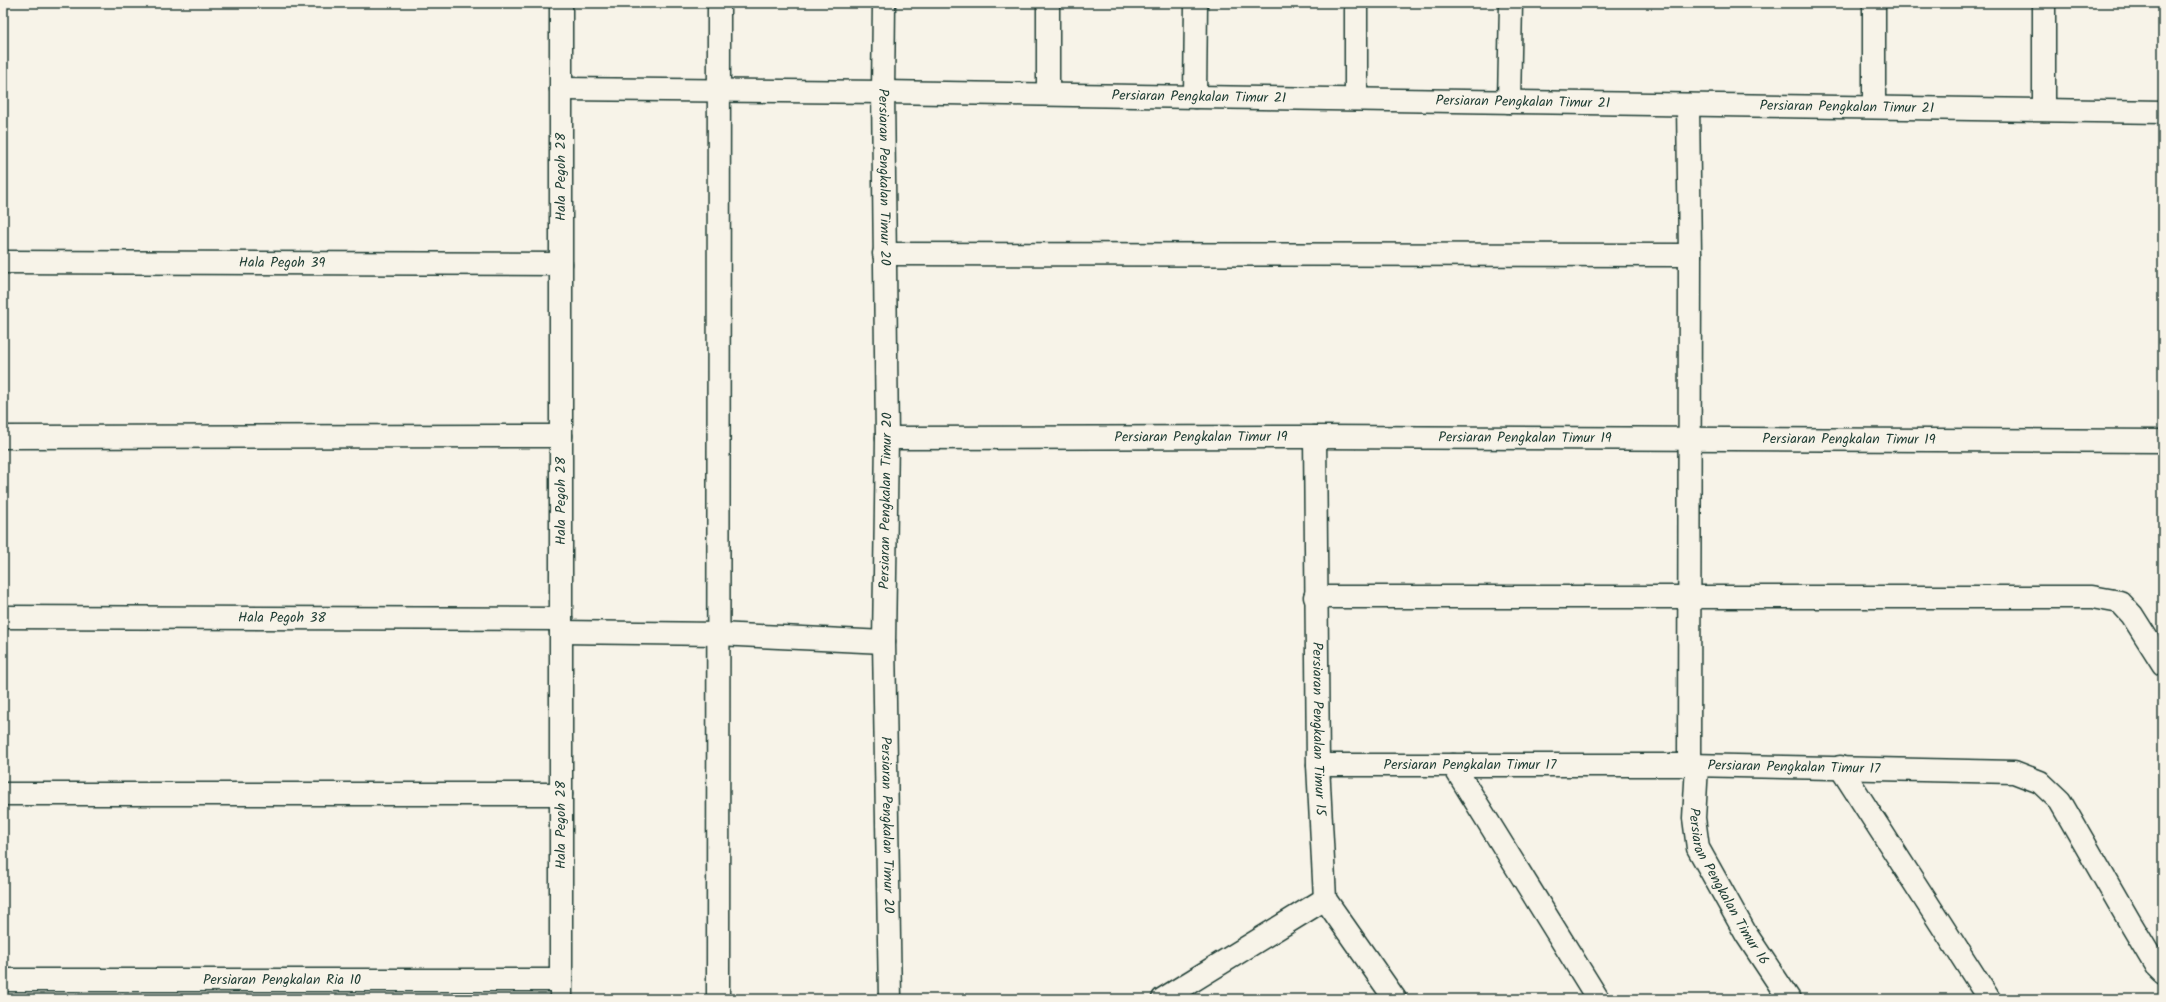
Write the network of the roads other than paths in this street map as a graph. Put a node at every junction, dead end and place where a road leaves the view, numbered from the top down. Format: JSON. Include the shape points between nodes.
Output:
{"nodes":[{"id":1,"x":561,"y":3,"type":"edge"},
{"id":2,"x":719,"y":3,"type":"edge"},
{"id":3,"x":884,"y":3,"type":"edge"},
{"id":4,"x":1048,"y":3,"type":"edge"},
{"id":5,"x":1196,"y":3,"type":"edge"},
{"id":6,"x":1356,"y":3,"type":"edge"},
{"id":7,"x":1511,"y":3,"type":"edge"},
{"id":8,"x":1874,"y":3,"type":"edge"},
{"id":9,"x":2044,"y":3,"type":"edge"},
{"id":10,"x":561,"y":89,"type":"junction"},
{"id":11,"x":719,"y":92,"type":"junction"},
{"id":12,"x":882,"y":92,"type":"junction"},
{"id":13,"x":1048,"y":94,"type":"junction"},
{"id":14,"x":1195,"y":97,"type":"junction"},
{"id":15,"x":1356,"y":99,"type":"junction"},
{"id":16,"x":1509,"y":102,"type":"junction"},
{"id":17,"x":1688,"y":105,"type":"junction"},
{"id":18,"x":1874,"y":107,"type":"junction"},
{"id":19,"x":2044,"y":110,"type":"junction"},
{"id":20,"x":2163,"y":112,"type":"edge"},
{"id":21,"x":884,"y":254,"type":"junction"},
{"id":22,"x":1690,"y":255,"type":"junction"},
{"id":23,"x":3,"y":262,"type":"edge"},
{"id":24,"x":561,"y":264,"type":"junction"},
{"id":25,"x":561,"y":436,"type":"junction"},
{"id":26,"x":3,"y":437,"type":"edge"},
{"id":27,"x":1315,"y":437,"type":"junction"},
{"id":28,"x":887,"y":438,"type":"junction"},
{"id":29,"x":1690,"y":439,"type":"junction"},
{"id":30,"x":2163,"y":441,"type":"edge"},
{"id":31,"x":1690,"y":596,"type":"junction"},
{"id":32,"x":1316,"y":597,"type":"junction"},
{"id":33,"x":3,"y":617,"type":"edge"},
{"id":34,"x":561,"y":626,"type":"junction"},
{"id":35,"x":718,"y":634,"type":"junction"},
{"id":36,"x":884,"y":642,"type":"junction"},
{"id":37,"x":2163,"y":664,"type":"edge"},
{"id":38,"x":1318,"y":765,"type":"junction"},
{"id":39,"x":1453,"y":765,"type":"junction"},
{"id":40,"x":1693,"y":766,"type":"junction"},
{"id":41,"x":1840,"y":767,"type":"junction"},
{"id":42,"x":3,"y":794,"type":"edge"},
{"id":43,"x":561,"y":794,"type":"junction"},
{"id":44,"x":1325,"y":899,"type":"junction"},
{"id":45,"x":2163,"y":973,"type":"edge"},
{"id":46,"x":3,"y":980,"type":"edge"},
{"id":47,"x":561,"y":990,"type":"edge"},
{"id":48,"x":718,"y":999,"type":"edge"},
{"id":49,"x":890,"y":999,"type":"edge"},
{"id":50,"x":1163,"y":999,"type":"edge"},
{"id":51,"x":1395,"y":999,"type":"edge"},
{"id":52,"x":1598,"y":999,"type":"edge"},
{"id":53,"x":1789,"y":999,"type":"edge"},
{"id":54,"x":1989,"y":999,"type":"edge"}],
"edges":[{"from":1,"to":10,"type":"street","name":"Hala Pegoh 28"},
{"from":2,"to":11,"type":"street"},
{"from":3,"to":12,"type":"street","name":"Persiaran Pengkalan Timur 20"},
{"from":4,"to":13,"type":"street"},
{"from":5,"to":14,"type":"street"},
{"from":6,"to":15,"type":"street"},
{"from":7,"to":16,"type":"street"},
{"from":8,"to":18,"type":"street"},
{"from":9,"to":19,"type":"street"},
{"from":10,"to":11,"type":"street","name":"Persiaran Pengkalan Timur 21"},
{"from":10,"to":24,"type":"street","name":"Hala Pegoh 28"},
{"from":11,"to":12,"type":"street","name":"Persiaran Pengkalan Timur 21"},
{"from":11,"to":35,"type":"street"},
{"from":12,"to":13,"type":"street","name":"Persiaran Pengkalan Timur 21"},
{"from":12,"to":21,"type":"street","name":"Persiaran Pengkalan Timur 20"},
{"from":13,"to":14,"type":"street","name":"Persiaran Pengkalan Timur 21"},
{"from":14,"to":15,"type":"street","name":"Persiaran Pengkalan Timur 21"},
{"from":15,"to":16,"type":"street","name":"Persiaran Pengkalan Timur 21"},
{"from":16,"to":17,"type":"street","name":"Persiaran Pengkalan Timur 21"},
{"from":17,"to":18,"type":"street","name":"Persiaran Pengkalan Timur 21"},
{"from":17,"to":22,"type":"street","name":"Persiaran Pengkalan Timur 16"},
{"from":18,"to":19,"type":"street","name":"Persiaran Pengkalan Timur 21"},
{"from":19,"to":20,"type":"street","name":"Persiaran Pengkalan Timur 21"},
{"from":21,"to":22,"type":"street"},
{"from":21,"to":28,"type":"street","name":"Persiaran Pengkalan Timur 20"},
{"from":22,"to":29,"type":"street","name":"Persiaran Pengkalan Timur 16"},
{"from":23,"to":24,"type":"street","name":"Hala Pegoh 39"},
{"from":24,"to":25,"type":"street","name":"Hala Pegoh 28"},
{"from":25,"to":26,"type":"street"},
{"from":25,"to":34,"type":"street","name":"Hala Pegoh 28"},
{"from":27,"to":28,"type":"street","name":"Persiaran Pengkalan Timur 19"},
{"from":27,"to":29,"type":"street","name":"Persiaran Pengkalan Timur 19"},
{"from":27,"to":32,"type":"street","name":"Persiaran Pengkalan Timur 15"},
{"from":28,"to":36,"type":"street","name":"Persiaran Pengkalan Timur 20"},
{"from":29,"to":30,"type":"street","name":"Persiaran Pengkalan Timur 19"},
{"from":29,"to":31,"type":"street","name":"Persiaran Pengkalan Timur 16"},
{"from":31,"to":32,"type":"street"},
{"from":31,"to":37,"type":"street","via":[[2092,597],[2120,602],[2132,615]]},
{"from":31,"to":40,"type":"street","name":"Persiaran Pengkalan Timur 16"},
{"from":32,"to":38,"type":"street","name":"Persiaran Pengkalan Timur 15"},
{"from":33,"to":34,"type":"street","name":"Hala Pegoh 38"},
{"from":34,"to":35,"type":"street","name":"Hala Pegoh 38"},
{"from":34,"to":43,"type":"street","name":"Hala Pegoh 28"},
{"from":35,"to":36,"type":"street","name":"Hala Pegoh 38"},
{"from":35,"to":48,"type":"street"},
{"from":36,"to":49,"type":"street","name":"Persiaran Pengkalan Timur 20"},
{"from":38,"to":39,"type":"street","name":"Persiaran Pengkalan Timur 17"},
{"from":38,"to":44,"type":"street","name":"Persiaran Pengkalan Timur 15"},
{"from":39,"to":40,"type":"street","name":"Persiaran Pengkalan Timur 17"},
{"from":39,"to":52,"type":"street"},
{"from":40,"to":41,"type":"street","name":"Persiaran Pengkalan Timur 17"},
{"from":40,"to":53,"type":"street","name":"Persiaran Pengkalan Timur 16","via":[[1694,818],[1698,848],[1746,934]]},
{"from":41,"to":45,"type":"street","name":"Persiaran Pengkalan Timur 17","via":[[2014,772],[2040,782],[2060,801],[2156,966]]},
{"from":41,"to":54,"type":"street"},
{"from":42,"to":43,"type":"street"},
{"from":43,"to":47,"type":"street","name":"Hala Pegoh 28"},
{"from":44,"to":50,"type":"street"},
{"from":44,"to":51,"type":"street"},
{"from":46,"to":47,"type":"street","name":"Persiaran Pengkalan Ria 10"}]}
